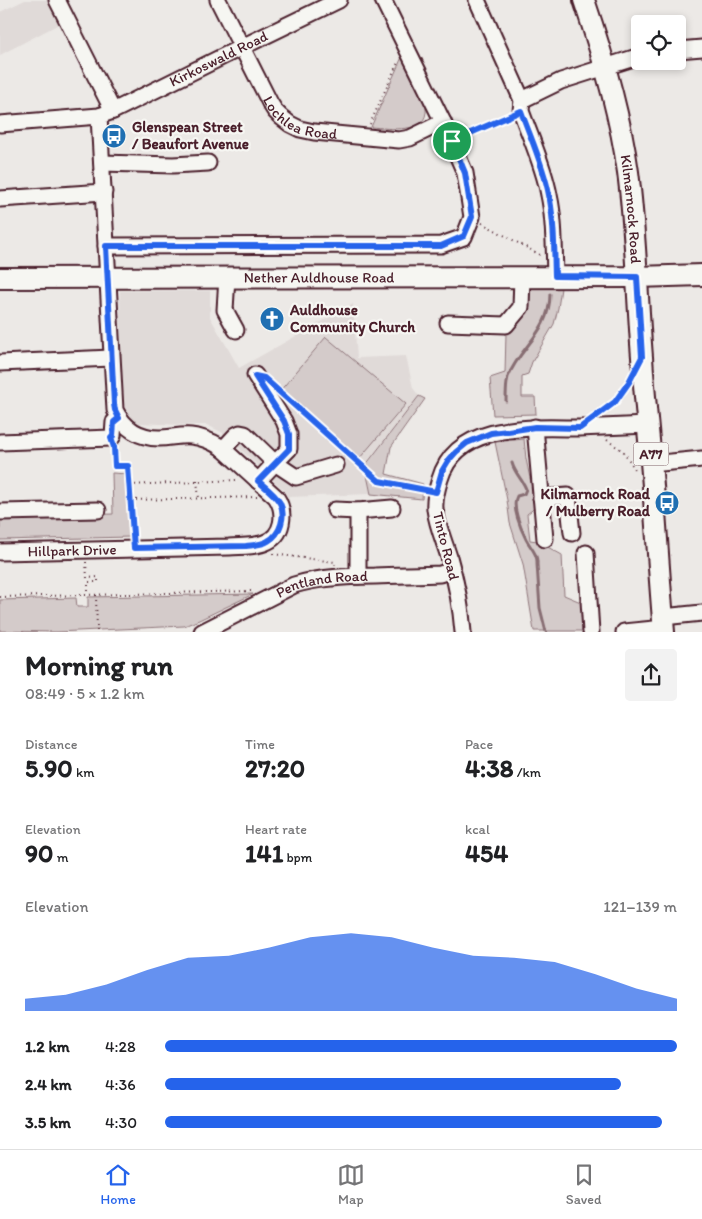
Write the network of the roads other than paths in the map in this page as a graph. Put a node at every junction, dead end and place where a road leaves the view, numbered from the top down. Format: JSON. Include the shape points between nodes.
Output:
{"nodes":[{"id":1,"x":57,"y":0,"type":"edge"},
{"id":2,"x":218,"y":0,"type":"edge"},
{"id":3,"x":339,"y":0,"type":"edge"},
{"id":4,"x":383,"y":0,"type":"edge"},
{"id":5,"x":477,"y":0,"type":"edge"},
{"id":6,"x":584,"y":0,"type":"edge"},
{"id":7,"x":242,"y":47,"type":"junction"},
{"id":8,"x":702,"y":48,"type":"edge"},
{"id":9,"x":686,"y":49,"type":"edge"},
{"id":10,"x":631,"y":59,"type":"edge"},
{"id":11,"x":605,"y":67,"type":"junction"},
{"id":12,"x":522,"y":106,"type":"junction"},
{"id":13,"x":106,"y":114,"type":"junction"},
{"id":14,"x":443,"y":122,"type":"junction"},
{"id":15,"x":0,"y":124,"type":"edge"},
{"id":16,"x":102,"y":163,"type":"junction"},
{"id":17,"x":208,"y":163,"type":"dead end"},
{"id":18,"x":104,"y":192,"type":"junction"},
{"id":19,"x":0,"y":199,"type":"edge"},
{"id":20,"x":106,"y":246,"type":"junction"},
{"id":21,"x":555,"y":270,"type":"junction"},
{"id":22,"x":702,"y":275,"type":"edge"},
{"id":23,"x":107,"y":277,"type":"junction"},
{"id":24,"x":227,"y":277,"type":"junction"},
{"id":25,"x":522,"y":277,"type":"junction"},
{"id":26,"x":637,"y":277,"type":"junction"},
{"id":27,"x":0,"y":278,"type":"edge"},
{"id":28,"x":448,"y":323,"type":"dead end"},
{"id":29,"x":236,"y":330,"type":"dead end"},
{"id":30,"x":112,"y":358,"type":"junction"},
{"id":31,"x":0,"y":363,"type":"edge"},
{"id":32,"x":255,"y":376,"type":"dead end"},
{"id":33,"x":119,"y":418,"type":"junction"},
{"id":34,"x":648,"y":425,"type":"junction"},
{"id":35,"x":535,"y":427,"type":"junction"},
{"id":36,"x":0,"y":442,"type":"edge"},
{"id":37,"x":223,"y":449,"type":"junction"},
{"id":38,"x":702,"y":459,"type":"edge"},
{"id":39,"x":275,"y":463,"type":"junction"},
{"id":40,"x":336,"y":465,"type":"dead end"},
{"id":41,"x":644,"y":468,"type":"junction"},
{"id":42,"x":255,"y":478,"type":"junction"},
{"id":43,"x":542,"y":498,"type":"junction"},
{"id":44,"x":392,"y":508,"type":"dead end"},
{"id":45,"x":98,"y":510,"type":"dead end"},
{"id":46,"x":335,"y":510,"type":"dead end"},
{"id":47,"x":358,"y":511,"type":"junction"},
{"id":48,"x":0,"y":512,"type":"edge"},
{"id":49,"x":572,"y":533,"type":"dead end"},
{"id":50,"x":545,"y":539,"type":"dead end"},
{"id":51,"x":0,"y":552,"type":"edge"},
{"id":52,"x":586,"y":553,"type":"dead end"},
{"id":53,"x":452,"y":570,"type":"junction"},
{"id":54,"x":358,"y":576,"type":"junction"},
{"id":55,"x":702,"y":613,"type":"edge"},
{"id":56,"x":663,"y":625,"type":"edge"},
{"id":57,"x":202,"y":632,"type":"edge"},
{"id":58,"x":463,"y":632,"type":"edge"},
{"id":59,"x":591,"y":632,"type":"edge"},
{"id":60,"x":624,"y":632,"type":"edge"}],
"edges":[{"from":1,"to":13,"type":"street"},
{"from":2,"to":7,"type":"street","name":"Lochlea Road"},
{"from":3,"to":7,"type":"street","name":"Kirkoswald Road"},
{"from":4,"to":14,"type":"street"},
{"from":5,"to":12,"type":"street"},
{"from":6,"to":11,"type":"main road","name":"Kilmarnock Road","number":"A77"},
{"from":7,"to":13,"type":"street","name":"Kirkoswald Road"},
{"from":7,"to":14,"type":"street","name":"Lochlea Road","via":[[275,111],[300,129],[399,140]]},
{"from":8,"to":9,"type":"street"},
{"from":10,"to":11,"type":"street"},
{"from":11,"to":12,"type":"street","via":[[561,81]]},
{"from":11,"to":26,"type":"main road","name":"Kilmarnock Road","number":"A77","via":[[627,170]]},
{"from":12,"to":21,"type":"street","via":[[550,198]]},
{"from":13,"to":15,"type":"street"},
{"from":13,"to":16,"type":"street"},
{"from":14,"to":20,"type":"street","via":[[465,173],[472,217],[464,236],[441,246]]},
{"from":16,"to":17,"type":"street"},
{"from":16,"to":18,"type":"street"},
{"from":18,"to":19,"type":"street"},
{"from":18,"to":20,"type":"street"},
{"from":20,"to":23,"type":"street"},
{"from":21,"to":25,"type":"main road","name":"Nether Auldhouse Road"},
{"from":21,"to":26,"type":"main road","name":"Nether Auldhouse Road"},
{"from":22,"to":26,"type":"main road","name":"Nether Auldhouse Road"},
{"from":23,"to":24,"type":"main road","name":"Nether Auldhouse Road"},
{"from":23,"to":27,"type":"main road","name":"Nether Auldhouse Road"},
{"from":23,"to":30,"type":"street"},
{"from":24,"to":25,"type":"main road","name":"Nether Auldhouse Road"},
{"from":24,"to":29,"type":"street","via":[[225,310]]},
{"from":25,"to":28,"type":"street","via":[[521,307],[506,325]]},
{"from":26,"to":34,"type":"main road","name":"Kilmarnock Road","number":"A77"},
{"from":30,"to":31,"type":"street"},
{"from":30,"to":33,"type":"street","via":[[114,404]]},
{"from":32,"to":39,"type":"street","via":[[289,434],[289,449]]},
{"from":33,"to":36,"type":"street","via":[[114,422],[111,438]]},
{"from":33,"to":37,"type":"street","via":[[139,435],[148,438],[192,436]]},
{"from":34,"to":35,"type":"street","name":"Tinto Road"},
{"from":34,"to":41,"type":"main road","name":"Kilmarnock Road","number":"A77"},
{"from":35,"to":43,"type":"street"},
{"from":35,"to":53,"type":"street","name":"Tinto Road","via":[[491,433],[467,443],[442,471],[435,508]]},
{"from":37,"to":39,"type":"street","via":[[236,435],[246,434]]},
{"from":37,"to":42,"type":"street"},
{"from":38,"to":41,"type":"street"},
{"from":39,"to":40,"type":"street","via":[[296,477]]},
{"from":39,"to":42,"type":"street"},
{"from":41,"to":56,"type":"main road","name":"Kilmarnock Road","number":"A77"},
{"from":42,"to":51,"type":"street","name":"Hillpark Drive","via":[[276,497],[282,512],[280,527],[264,543],[229,547]]},
{"from":43,"to":49,"type":"street","via":[[568,496]]},
{"from":43,"to":50,"type":"street"},
{"from":44,"to":47,"type":"street"},
{"from":45,"to":48,"type":"street"},
{"from":46,"to":47,"type":"street"},
{"from":47,"to":54,"type":"street"},
{"from":52,"to":59,"type":"street"},
{"from":53,"to":54,"type":"street","name":"Pentland Road","via":[[440,574]]},
{"from":53,"to":58,"type":"street","name":"Tinto Road"},
{"from":54,"to":57,"type":"street","name":"Pentland Road","via":[[324,578],[294,585]]},
{"from":55,"to":56,"type":"street"},
{"from":56,"to":60,"type":"street"}]}
